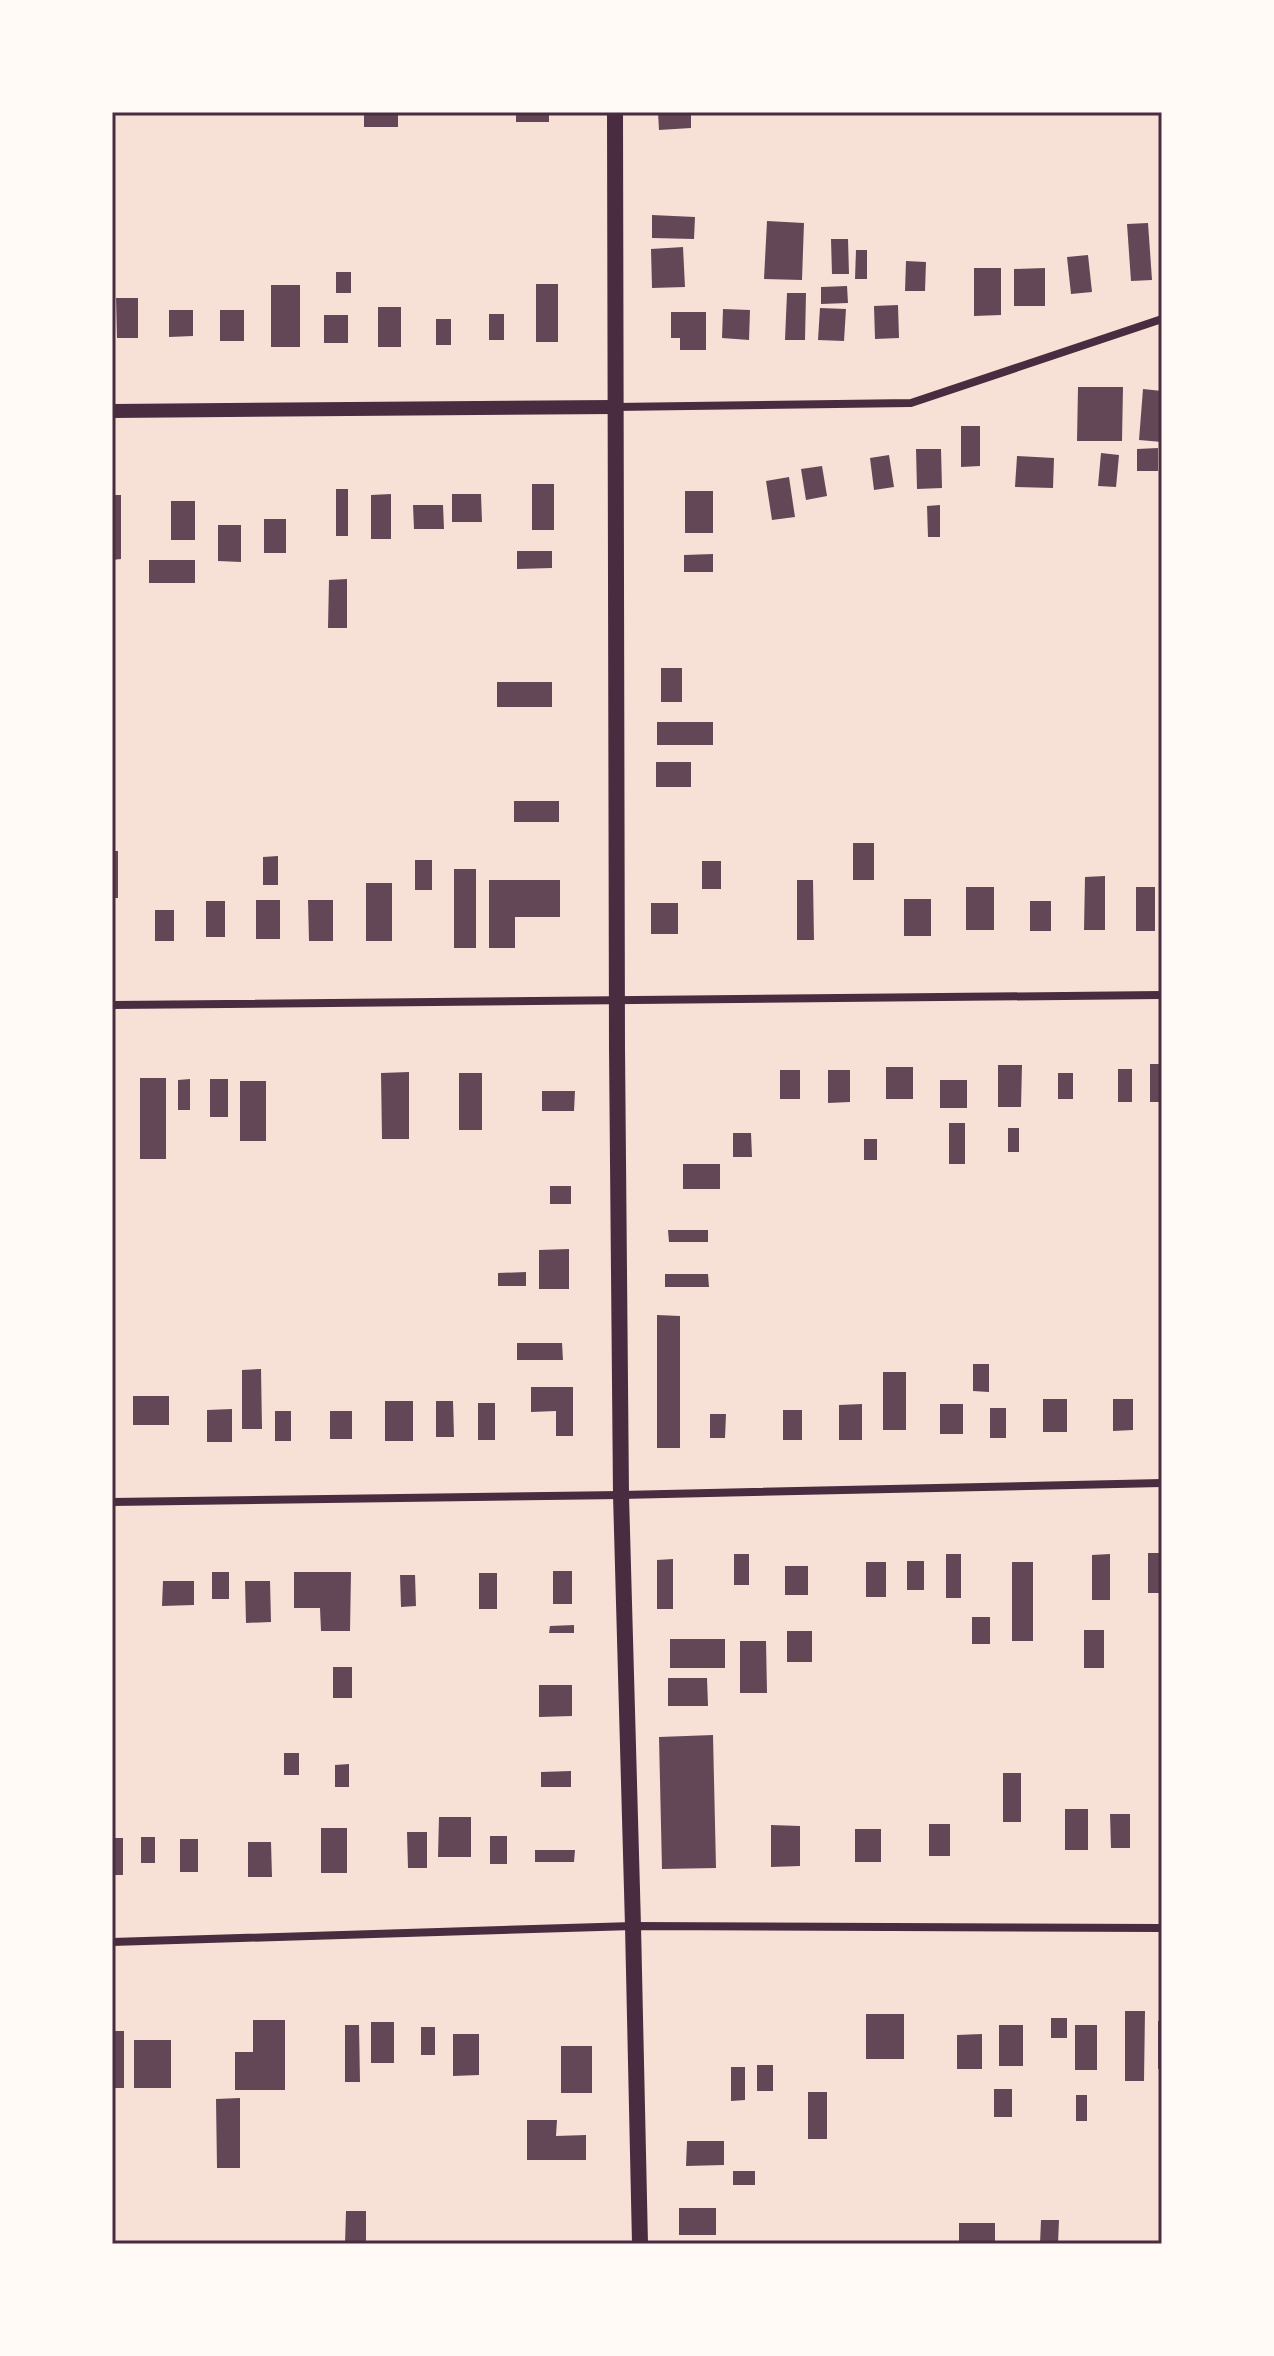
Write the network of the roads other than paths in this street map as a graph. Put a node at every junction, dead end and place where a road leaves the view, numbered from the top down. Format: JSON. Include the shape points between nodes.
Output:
{"nodes":[{"id":1,"x":615,"y":112,"type":"edge"},
{"id":2,"x":1162,"y":319,"type":"edge"},
{"id":3,"x":614,"y":407,"type":"junction"},
{"id":4,"x":112,"y":411,"type":"edge"},
{"id":5,"x":1162,"y":995,"type":"edge"},
{"id":6,"x":617,"y":1000,"type":"junction"},
{"id":7,"x":112,"y":1005,"type":"edge"},
{"id":8,"x":1162,"y":1483,"type":"edge"},
{"id":9,"x":621,"y":1495,"type":"junction"},
{"id":10,"x":112,"y":1502,"type":"edge"},
{"id":11,"x":633,"y":1926,"type":"junction"},
{"id":12,"x":1162,"y":1928,"type":"edge"},
{"id":13,"x":112,"y":1942,"type":"edge"},
{"id":14,"x":640,"y":2244,"type":"edge"}],
"edges":[{"from":1,"to":3,"type":"main road"},
{"from":2,"to":3,"type":"street","via":[[911,403]]},
{"from":3,"to":4,"type":"street"},
{"from":3,"to":6,"type":"main road"},
{"from":5,"to":6,"type":"street"},
{"from":6,"to":7,"type":"street"},
{"from":6,"to":9,"type":"main road"},
{"from":8,"to":9,"type":"street"},
{"from":9,"to":10,"type":"street"},
{"from":9,"to":11,"type":"main road"},
{"from":11,"to":12,"type":"street"},
{"from":11,"to":13,"type":"street"},
{"from":11,"to":14,"type":"main road"}]}
